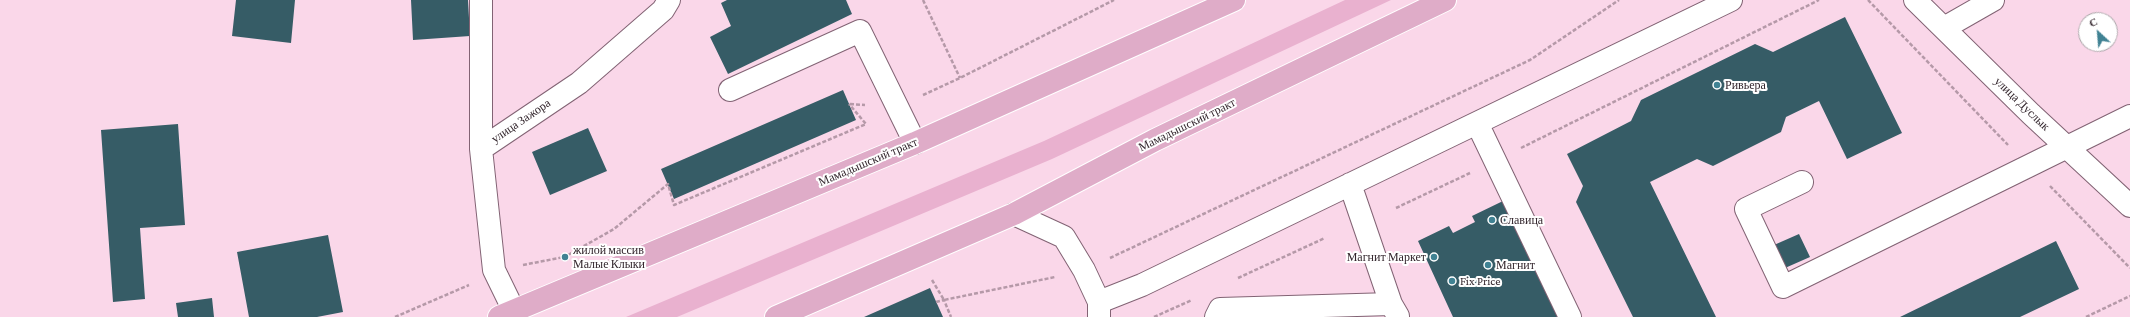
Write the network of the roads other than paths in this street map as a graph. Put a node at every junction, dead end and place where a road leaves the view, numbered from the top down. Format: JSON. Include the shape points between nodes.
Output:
{"nodes":[{"id":1,"x":481,"y":0,"type":"edge"},
{"id":2,"x":669,"y":0,"type":"edge"},
{"id":3,"x":1234,"y":0,"type":"edge"},
{"id":4,"x":1445,"y":0,"type":"edge"},
{"id":5,"x":1731,"y":0,"type":"edge"},
{"id":6,"x":1915,"y":0,"type":"edge"},
{"id":7,"x":1993,"y":0,"type":"edge"},
{"id":8,"x":1944,"y":28,"type":"junction"},
{"id":9,"x":730,"y":90,"type":"dead end"},
{"id":10,"x":2130,"y":116,"type":"edge"},
{"id":11,"x":1477,"y":123,"type":"junction"},
{"id":12,"x":914,"y":143,"type":"junction"},
{"id":13,"x":2068,"y":148,"type":"junction"},
{"id":14,"x":481,"y":149,"type":"junction"},
{"id":15,"x":1802,"y":182,"type":"dead end"},
{"id":16,"x":1350,"y":184,"type":"junction"},
{"id":17,"x":2130,"y":206,"type":"edge"},
{"id":18,"x":1014,"y":214,"type":"junction"},
{"id":19,"x":1099,"y":309,"type":"edge"},
{"id":20,"x":1395,"y":311,"type":"edge"},
{"id":21,"x":506,"y":314,"type":"edge"},
{"id":22,"x":776,"y":317,"type":"edge"},
{"id":23,"x":1216,"y":317,"type":"edge"},
{"id":24,"x":1570,"y":317,"type":"edge"}],
"edges":[{"from":1,"to":14,"type":"street"},
{"from":2,"to":14,"type":"street","name":"улица Зажора","via":[[663,10],[579,82]]},
{"from":3,"to":12,"type":"main road","name":"Мамадышский тракт"},
{"from":4,"to":18,"type":"main road","name":"Мамадышский тракт","via":[[1155,140]]},
{"from":5,"to":11,"type":"street"},
{"from":6,"to":8,"type":"street","name":"улица Дуслык"},
{"from":7,"to":8,"type":"street"},
{"from":8,"to":13,"type":"street","name":"улица Дуслык"},
{"from":9,"to":12,"type":"street","via":[[860,31]]},
{"from":10,"to":13,"type":"street"},
{"from":11,"to":16,"type":"street"},
{"from":11,"to":24,"type":"street"},
{"from":12,"to":21,"type":"main road","name":"Мамадышский тракт"},
{"from":13,"to":15,"type":"street","via":[[1783,287],[1746,209]]},
{"from":13,"to":17,"type":"street","name":"улица Дуслык"},
{"from":14,"to":21,"type":"street","name":"улица Зажора","via":[[494,270]]},
{"from":16,"to":19,"type":"street","via":[[1142,285]]},
{"from":16,"to":20,"type":"street"},
{"from":18,"to":19,"type":"street","via":[[1064,237],[1084,270]]},
{"from":18,"to":22,"type":"main road","name":"Мамадышский тракт"},
{"from":20,"to":23,"type":"street","via":[[1220,309]]}]}
